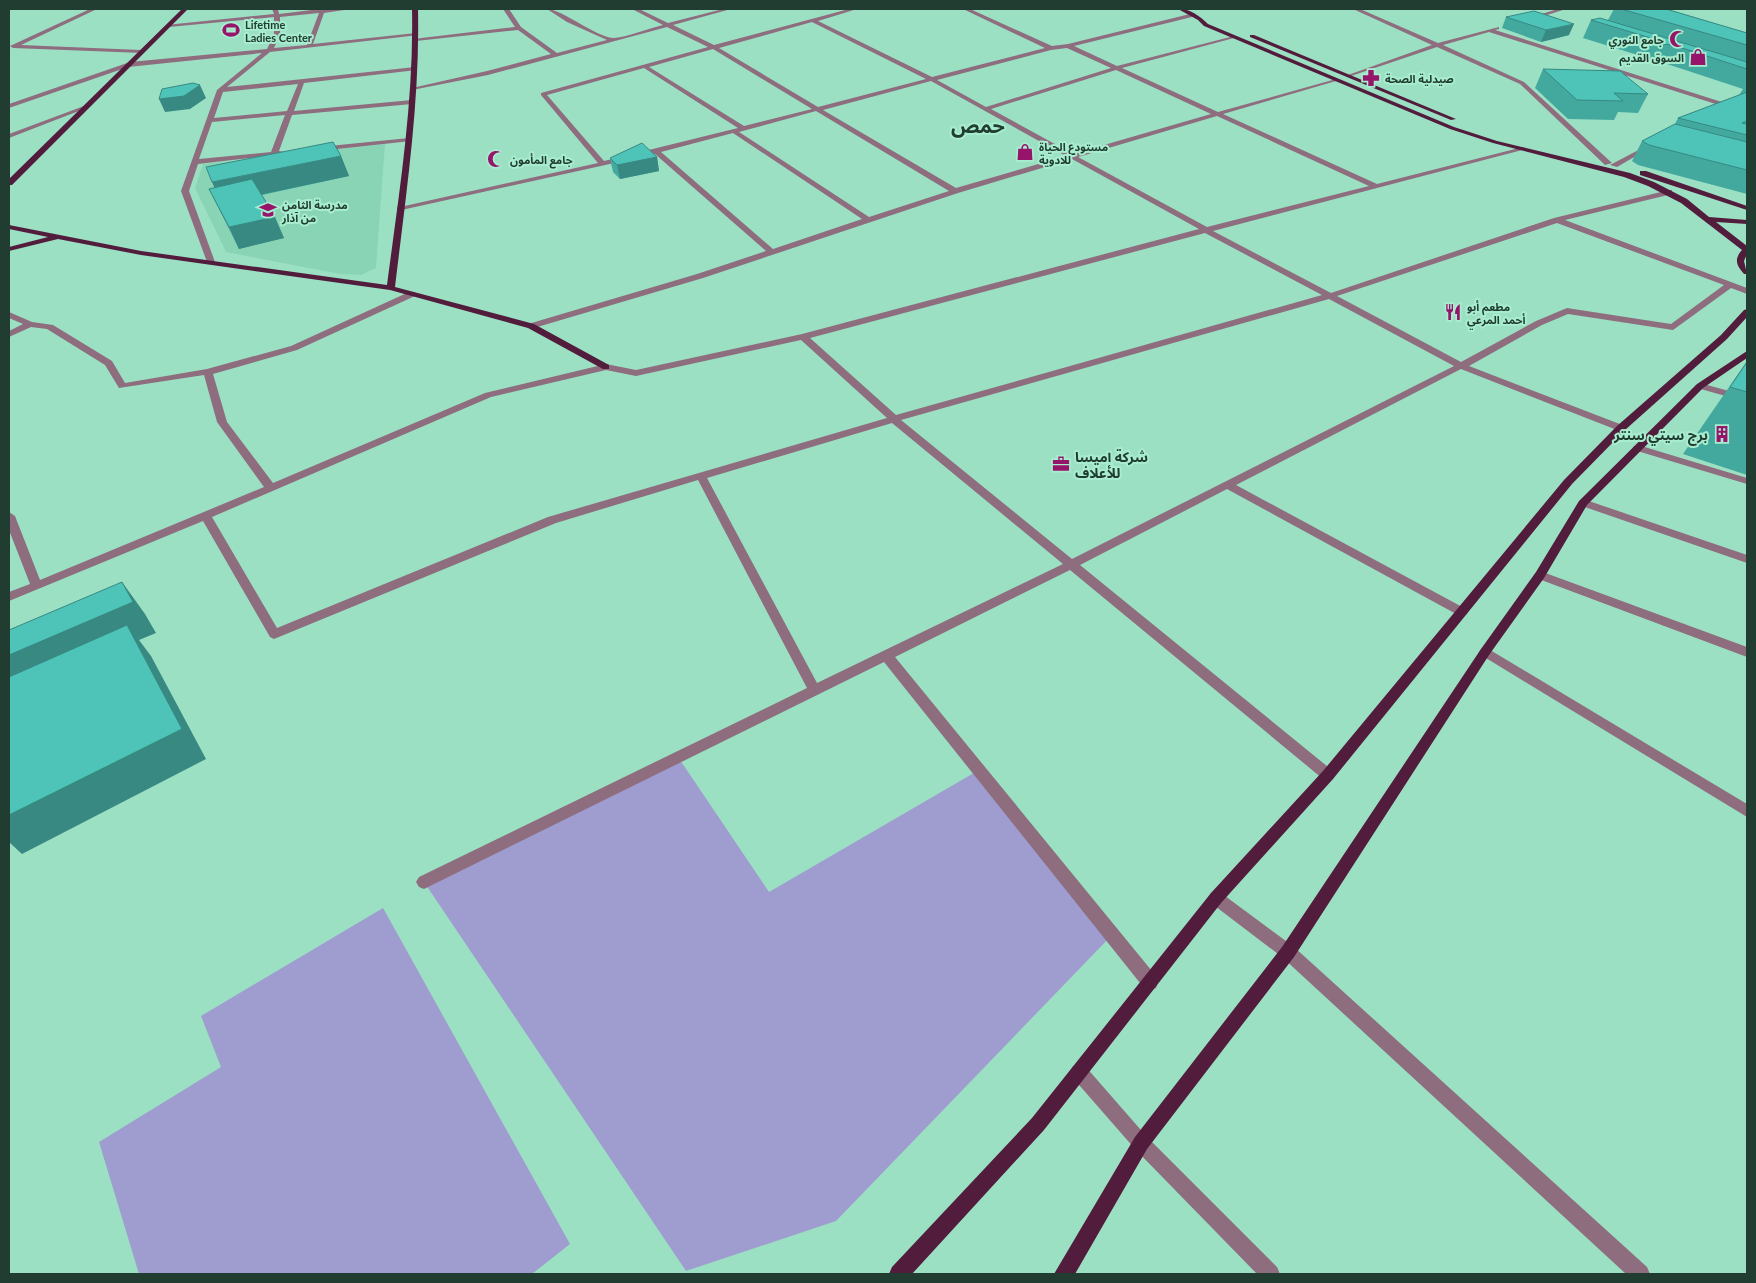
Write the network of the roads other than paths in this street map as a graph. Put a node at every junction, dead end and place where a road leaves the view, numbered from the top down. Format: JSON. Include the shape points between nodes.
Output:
{"nodes":[{"id":1,"x":94,"y":9,"type":"edge"},
{"id":2,"x":185,"y":9,"type":"edge"},
{"id":3,"x":348,"y":9,"type":"edge"},
{"id":4,"x":415,"y":9,"type":"edge"},
{"id":5,"x":506,"y":9,"type":"edge"},
{"id":6,"x":550,"y":9,"type":"edge"},
{"id":7,"x":635,"y":9,"type":"edge"},
{"id":8,"x":727,"y":9,"type":"edge"},
{"id":9,"x":854,"y":9,"type":"edge"},
{"id":10,"x":966,"y":9,"type":"edge"},
{"id":11,"x":1184,"y":9,"type":"edge"},
{"id":12,"x":1356,"y":9,"type":"edge"},
{"id":13,"x":1563,"y":9,"type":"edge"},
{"id":14,"x":323,"y":10,"type":"edge"},
{"id":15,"x":276,"y":11,"type":"edge"},
{"id":16,"x":1197,"y":17,"type":"junction"},
{"id":17,"x":814,"y":20,"type":"junction"},
{"id":18,"x":1517,"y":22,"type":"edge"},
{"id":19,"x":169,"y":25,"type":"junction"},
{"id":20,"x":668,"y":25,"type":"junction"},
{"id":21,"x":1507,"y":25,"type":"edge"},
{"id":22,"x":519,"y":28,"type":"junction"},
{"id":23,"x":1489,"y":30,"type":"junction"},
{"id":24,"x":1232,"y":36,"type":"junction"},
{"id":25,"x":416,"y":37,"type":"junction"},
{"id":26,"x":612,"y":40,"type":"junction"},
{"id":27,"x":310,"y":45,"type":"junction"},
{"id":28,"x":1438,"y":45,"type":"junction"},
{"id":29,"x":1068,"y":46,"type":"junction"},
{"id":30,"x":11,"y":47,"type":"edge"},
{"id":31,"x":713,"y":47,"type":"junction"},
{"id":32,"x":1051,"y":48,"type":"junction"},
{"id":33,"x":270,"y":49,"type":"junction"},
{"id":34,"x":142,"y":52,"type":"junction"},
{"id":35,"x":556,"y":55,"type":"junction"},
{"id":36,"x":129,"y":65,"type":"junction"},
{"id":37,"x":644,"y":66,"type":"junction"},
{"id":38,"x":1116,"y":68,"type":"junction"},
{"id":39,"x":415,"y":69,"type":"junction"},
{"id":40,"x":1350,"y":76,"type":"junction"},
{"id":41,"x":302,"y":80,"type":"junction"},
{"id":42,"x":933,"y":80,"type":"junction"},
{"id":43,"x":1334,"y":80,"type":"junction"},
{"id":44,"x":414,"y":89,"type":"junction"},
{"id":45,"x":220,"y":90,"type":"junction"},
{"id":46,"x":412,"y":102,"type":"junction"},
{"id":47,"x":1727,"y":105,"type":"junction"},
{"id":48,"x":9,"y":106,"type":"edge"},
{"id":49,"x":86,"y":107,"type":"junction"},
{"id":50,"x":985,"y":109,"type":"junction"},
{"id":51,"x":820,"y":110,"type":"junction"},
{"id":52,"x":1719,"y":110,"type":"edge"},
{"id":53,"x":1747,"y":112,"type":"edge"},
{"id":54,"x":290,"y":113,"type":"junction"},
{"id":55,"x":1220,"y":114,"type":"junction"},
{"id":56,"x":210,"y":120,"type":"junction"},
{"id":57,"x":1458,"y":121,"type":"dead end"},
{"id":58,"x":1475,"y":127,"type":"dead end"},
{"id":59,"x":744,"y":129,"type":"junction"},
{"id":60,"x":734,"y":131,"type":"junction"},
{"id":61,"x":1491,"y":132,"type":"dead end"},
{"id":62,"x":9,"y":136,"type":"edge"},
{"id":63,"x":1507,"y":137,"type":"dead end"},
{"id":64,"x":409,"y":140,"type":"junction"},
{"id":65,"x":1658,"y":142,"type":"edge"},
{"id":66,"x":1523,"y":149,"type":"junction"},
{"id":67,"x":312,"y":150,"type":"edge"},
{"id":68,"x":656,"y":151,"type":"junction"},
{"id":69,"x":293,"y":152,"type":"edge"},
{"id":70,"x":274,"y":154,"type":"junction"},
{"id":71,"x":1074,"y":157,"type":"junction"},
{"id":72,"x":195,"y":162,"type":"junction"},
{"id":73,"x":603,"y":164,"type":"junction"},
{"id":74,"x":1611,"y":164,"type":"junction"},
{"id":75,"x":9,"y":183,"type":"edge"},
{"id":76,"x":1375,"y":186,"type":"junction"},
{"id":77,"x":955,"y":191,"type":"junction"},
{"id":78,"x":1669,"y":192,"type":"junction"},
{"id":79,"x":1736,"y":204,"type":"joint"},
{"id":80,"x":1747,"y":207,"type":"edge"},
{"id":81,"x":400,"y":209,"type":"junction"},
{"id":82,"x":1710,"y":219,"type":"junction"},
{"id":83,"x":868,"y":220,"type":"junction"},
{"id":84,"x":1557,"y":220,"type":"junction"},
{"id":85,"x":1747,"y":222,"type":"edge"},
{"id":86,"x":9,"y":227,"type":"edge"},
{"id":87,"x":1206,"y":230,"type":"junction"},
{"id":88,"x":60,"y":237,"type":"junction"},
{"id":89,"x":9,"y":249,"type":"edge"},
{"id":90,"x":1747,"y":250,"type":"edge"},
{"id":91,"x":772,"y":252,"type":"junction"},
{"id":92,"x":211,"y":262,"type":"junction"},
{"id":93,"x":1747,"y":272,"type":"edge"},
{"id":94,"x":1730,"y":285,"type":"junction"},
{"id":95,"x":392,"y":288,"type":"junction"},
{"id":96,"x":1747,"y":291,"type":"edge"},
{"id":97,"x":412,"y":294,"type":"junction"},
{"id":98,"x":1330,"y":296,"type":"junction"},
{"id":99,"x":1747,"y":312,"type":"edge"},
{"id":100,"x":9,"y":315,"type":"edge"},
{"id":101,"x":30,"y":324,"type":"junction"},
{"id":102,"x":531,"y":326,"type":"junction"},
{"id":103,"x":9,"y":334,"type":"edge"},
{"id":104,"x":803,"y":337,"type":"junction"},
{"id":105,"x":1747,"y":354,"type":"edge"},
{"id":106,"x":1461,"y":366,"type":"junction"},
{"id":107,"x":606,"y":367,"type":"junction"},
{"id":108,"x":208,"y":372,"type":"junction"},
{"id":109,"x":1700,"y":386,"type":"junction"},
{"id":110,"x":1747,"y":399,"type":"edge"},
{"id":111,"x":894,"y":419,"type":"junction"},
{"id":112,"x":1621,"y":428,"type":"junction"},
{"id":113,"x":1638,"y":448,"type":"junction"},
{"id":114,"x":702,"y":476,"type":"junction"},
{"id":115,"x":1747,"y":481,"type":"edge"},
{"id":116,"x":1227,"y":485,"type":"junction"},
{"id":117,"x":271,"y":488,"type":"junction"},
{"id":118,"x":1583,"y":503,"type":"junction"},
{"id":119,"x":9,"y":516,"type":"edge"},
{"id":120,"x":205,"y":516,"type":"junction"},
{"id":121,"x":1747,"y":559,"type":"edge"},
{"id":122,"x":1070,"y":565,"type":"junction"},
{"id":123,"x":1540,"y":575,"type":"junction"},
{"id":124,"x":36,"y":584,"type":"junction"},
{"id":125,"x":9,"y":596,"type":"edge"},
{"id":126,"x":1462,"y":612,"type":"junction"},
{"id":127,"x":1485,"y":652,"type":"junction"},
{"id":128,"x":1747,"y":652,"type":"edge"},
{"id":129,"x":886,"y":655,"type":"junction"},
{"id":130,"x":814,"y":690,"type":"junction"},
{"id":131,"x":1328,"y":775,"type":"junction"},
{"id":132,"x":1747,"y":811,"type":"edge"},
{"id":133,"x":424,"y":882,"type":"dead end"},
{"id":134,"x":1216,"y":898,"type":"junction"},
{"id":135,"x":1288,"y":952,"type":"junction"},
{"id":136,"x":1150,"y":982,"type":"junction"},
{"id":137,"x":1079,"y":1072,"type":"junction"},
{"id":138,"x":1141,"y":1143,"type":"junction"},
{"id":139,"x":899,"y":1274,"type":"edge"},
{"id":140,"x":1064,"y":1274,"type":"edge"},
{"id":141,"x":1270,"y":1274,"type":"edge"},
{"id":142,"x":1640,"y":1274,"type":"edge"}],
"edges":[{"from":1,"to":30,"type":"street"},
{"from":2,"to":19,"type":"main road"},
{"from":3,"to":14,"type":"street"},
{"from":4,"to":25,"type":"main road"},
{"from":5,"to":22,"type":"street"},
{"from":6,"to":26,"type":"street"},
{"from":7,"to":20,"type":"street"},
{"from":8,"to":20,"type":"street"},
{"from":9,"to":17,"type":"street"},
{"from":10,"to":32,"type":"street"},
{"from":11,"to":16,"type":"main road"},
{"from":12,"to":28,"type":"street"},
{"from":13,"to":18,"type":"street"},
{"from":14,"to":15,"type":"street"},
{"from":14,"to":27,"type":"street"},
{"from":15,"to":19,"type":"street"},
{"from":15,"to":33,"type":"street","via":[[277,41]]},
{"from":16,"to":24,"type":"main road","via":[[1206,25]]},
{"from":16,"to":29,"type":"street"},
{"from":16,"to":40,"type":"main road","via":[[1220,23]]},
{"from":17,"to":31,"type":"street"},
{"from":17,"to":42,"type":"street"},
{"from":19,"to":34,"type":"main road"},
{"from":20,"to":26,"type":"street"},
{"from":20,"to":31,"type":"street"},
{"from":21,"to":23,"type":"street"},
{"from":22,"to":25,"type":"street"},
{"from":22,"to":35,"type":"street"},
{"from":23,"to":28,"type":"street"},
{"from":23,"to":47,"type":"street"},
{"from":24,"to":38,"type":"street"},
{"from":24,"to":43,"type":"main road"},
{"from":25,"to":27,"type":"street"},
{"from":25,"to":39,"type":"main road"},
{"from":26,"to":35,"type":"street"},
{"from":27,"to":33,"type":"street"},
{"from":28,"to":40,"type":"street"},
{"from":28,"to":74,"type":"street","via":[[1522,83]]},
{"from":29,"to":32,"type":"street"},
{"from":29,"to":38,"type":"street"},
{"from":30,"to":34,"type":"street"},
{"from":31,"to":37,"type":"street"},
{"from":31,"to":51,"type":"street"},
{"from":32,"to":42,"type":"street"},
{"from":33,"to":36,"type":"street"},
{"from":33,"to":45,"type":"street"},
{"from":34,"to":36,"type":"main road"},
{"from":35,"to":44,"type":"street"},
{"from":36,"to":48,"type":"street"},
{"from":36,"to":49,"type":"main road"},
{"from":37,"to":59,"type":"street"},
{"from":37,"to":73,"type":"street","via":[[543,94]]},
{"from":38,"to":50,"type":"street"},
{"from":38,"to":55,"type":"street"},
{"from":39,"to":41,"type":"street"},
{"from":39,"to":44,"type":"main road"},
{"from":40,"to":57,"type":"main road"},
{"from":41,"to":45,"type":"street"},
{"from":41,"to":54,"type":"street"},
{"from":42,"to":50,"type":"street"},
{"from":42,"to":51,"type":"street"},
{"from":43,"to":55,"type":"street"},
{"from":43,"to":66,"type":"main road","via":[[1452,128]]},
{"from":44,"to":46,"type":"main road"},
{"from":45,"to":56,"type":"street"},
{"from":46,"to":54,"type":"street"},
{"from":46,"to":64,"type":"main road"},
{"from":47,"to":52,"type":"street"},
{"from":47,"to":53,"type":"street"},
{"from":49,"to":62,"type":"street"},
{"from":49,"to":75,"type":"main road"},
{"from":50,"to":71,"type":"street"},
{"from":51,"to":59,"type":"street"},
{"from":51,"to":77,"type":"street"},
{"from":54,"to":56,"type":"street"},
{"from":54,"to":70,"type":"street"},
{"from":55,"to":71,"type":"street"},
{"from":55,"to":76,"type":"street"},
{"from":56,"to":72,"type":"street"},
{"from":58,"to":61,"type":"main road"},
{"from":59,"to":60,"type":"street"},
{"from":60,"to":68,"type":"street"},
{"from":60,"to":83,"type":"street"},
{"from":63,"to":74,"type":"main road"},
{"from":64,"to":67,"type":"street"},
{"from":64,"to":81,"type":"main road"},
{"from":65,"to":74,"type":"street"},
{"from":66,"to":76,"type":"street"},
{"from":66,"to":78,"type":"main road","via":[[1627,175]]},
{"from":68,"to":73,"type":"street"},
{"from":68,"to":91,"type":"street"},
{"from":69,"to":70,"type":"street"},
{"from":70,"to":72,"type":"street"},
{"from":71,"to":77,"type":"street"},
{"from":71,"to":87,"type":"street"},
{"from":72,"to":92,"type":"street","via":[[185,191]]},
{"from":73,"to":81,"type":"street"},
{"from":74,"to":79,"type":"main road"},
{"from":76,"to":87,"type":"street"},
{"from":77,"to":83,"type":"street"},
{"from":78,"to":82,"type":"main road"},
{"from":78,"to":84,"type":"street"},
{"from":79,"to":80,"type":"street"},
{"from":81,"to":95,"type":"main road"},
{"from":82,"to":85,"type":"main road"},
{"from":82,"to":90,"type":"main road"},
{"from":83,"to":91,"type":"street"},
{"from":84,"to":94,"type":"street"},
{"from":84,"to":98,"type":"street"},
{"from":86,"to":88,"type":"main road"},
{"from":87,"to":98,"type":"street"},
{"from":87,"to":104,"type":"street"},
{"from":88,"to":89,"type":"main road"},
{"from":88,"to":92,"type":"main road","via":[[141,253]]},
{"from":90,"to":93,"type":"main road","via":[[1739,260]]},
{"from":91,"to":102,"type":"street"},
{"from":92,"to":95,"type":"main road"},
{"from":94,"to":96,"type":"street"},
{"from":94,"to":106,"type":"street","via":[[1673,326],[1567,311]]},
{"from":95,"to":97,"type":"main road"},
{"from":97,"to":102,"type":"main road"},
{"from":97,"to":108,"type":"street","via":[[294,348]]},
{"from":98,"to":106,"type":"street"},
{"from":98,"to":111,"type":"street"},
{"from":99,"to":112,"type":"main road","via":[[1724,337]]},
{"from":100,"to":101,"type":"street"},
{"from":101,"to":103,"type":"street"},
{"from":101,"to":108,"type":"street","via":[[50,328],[109,363],[122,386]]},
{"from":102,"to":107,"type":"main road"},
{"from":104,"to":107,"type":"street","via":[[636,373]]},
{"from":104,"to":111,"type":"street"},
{"from":105,"to":109,"type":"main road"},
{"from":106,"to":112,"type":"street"},
{"from":106,"to":116,"type":"street"},
{"from":107,"to":117,"type":"street","via":[[488,395]]},
{"from":108,"to":117,"type":"street","via":[[222,422]]},
{"from":109,"to":110,"type":"street"},
{"from":109,"to":113,"type":"main road"},
{"from":111,"to":114,"type":"street"},
{"from":111,"to":122,"type":"street"},
{"from":112,"to":126,"type":"main road","via":[[1568,482]]},
{"from":113,"to":115,"type":"street"},
{"from":113,"to":118,"type":"main road"},
{"from":114,"to":120,"type":"street","via":[[552,520],[274,634]]},
{"from":114,"to":130,"type":"street"},
{"from":116,"to":122,"type":"street"},
{"from":116,"to":126,"type":"street"},
{"from":117,"to":120,"type":"street"},
{"from":118,"to":121,"type":"street"},
{"from":118,"to":123,"type":"main road"},
{"from":119,"to":124,"type":"street"},
{"from":120,"to":124,"type":"street"},
{"from":122,"to":129,"type":"street"},
{"from":122,"to":131,"type":"street"},
{"from":123,"to":127,"type":"main road"},
{"from":123,"to":128,"type":"street"},
{"from":124,"to":125,"type":"street"},
{"from":126,"to":131,"type":"main road"},
{"from":127,"to":132,"type":"street"},
{"from":127,"to":135,"type":"main road"},
{"from":129,"to":130,"type":"street"},
{"from":129,"to":136,"type":"street"},
{"from":130,"to":133,"type":"street"},
{"from":131,"to":134,"type":"main road"},
{"from":134,"to":135,"type":"street"},
{"from":134,"to":136,"type":"main road"},
{"from":135,"to":138,"type":"main road"},
{"from":135,"to":142,"type":"street"},
{"from":136,"to":137,"type":"main road"},
{"from":137,"to":138,"type":"street"},
{"from":137,"to":139,"type":"main road","via":[[1038,1124]]},
{"from":138,"to":140,"type":"main road"},
{"from":138,"to":141,"type":"street"}]}
